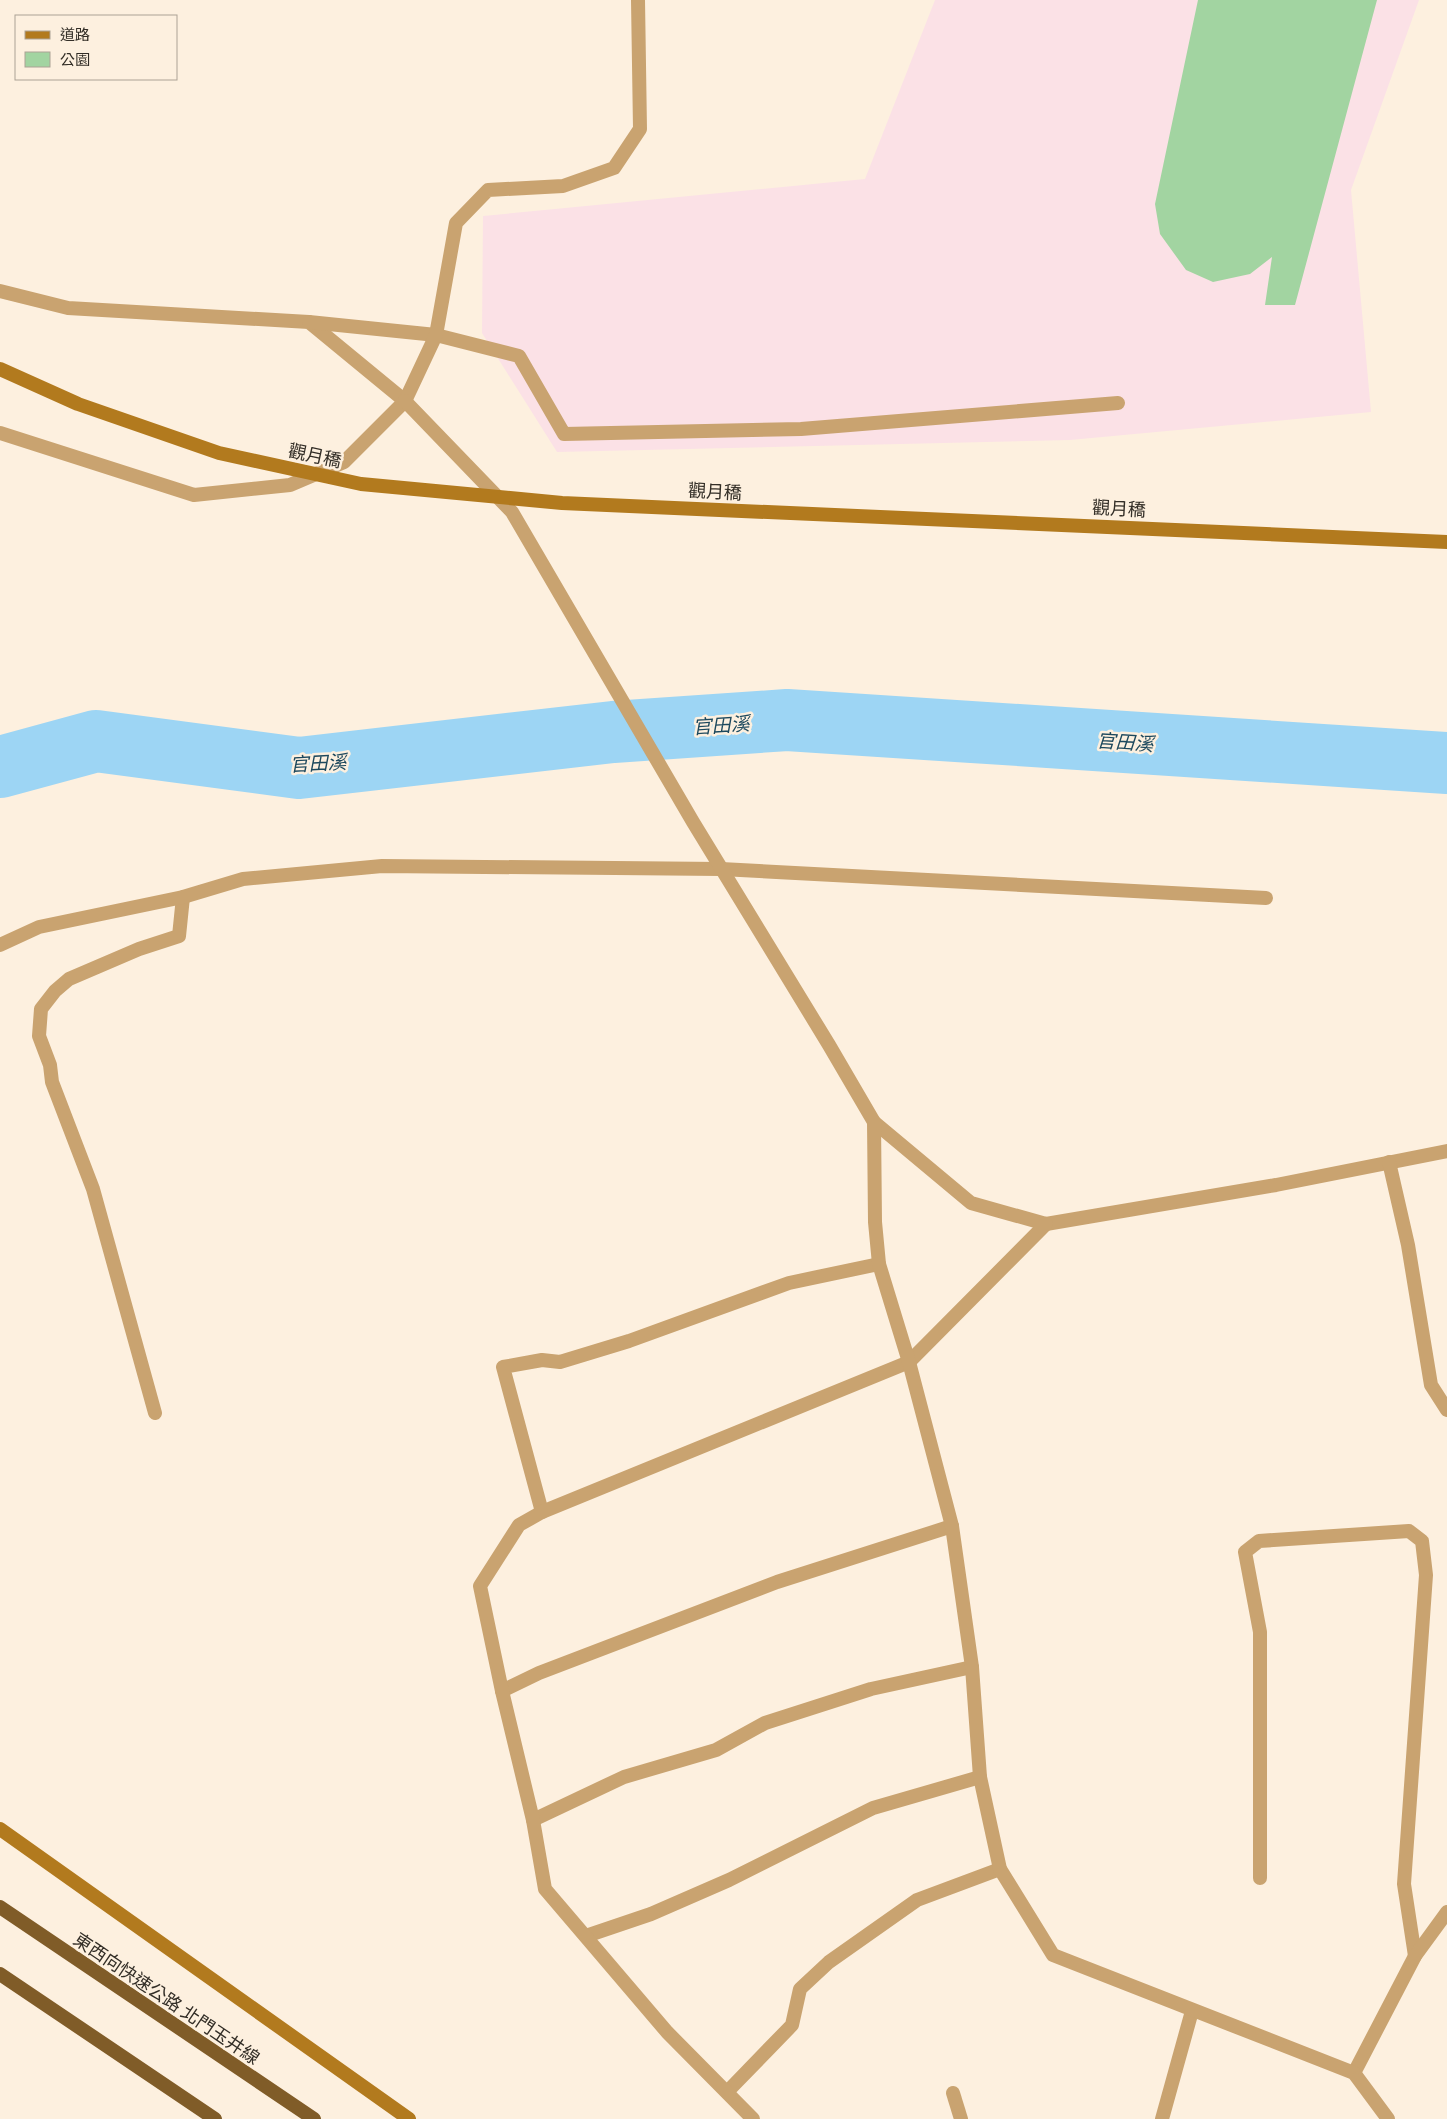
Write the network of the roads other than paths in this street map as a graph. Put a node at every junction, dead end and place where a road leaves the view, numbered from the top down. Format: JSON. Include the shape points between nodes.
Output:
{"nodes":[{"id":1,"x":638,"y":0,"type":"edge"},
{"id":2,"x":0,"y":291,"type":"edge"},
{"id":3,"x":309,"y":322,"type":"junction"},
{"id":4,"x":436,"y":335,"type":"junction"},
{"id":5,"x":0,"y":369,"type":"edge"},
{"id":6,"x":405,"y":401,"type":"junction"},
{"id":7,"x":1118,"y":403,"type":"dead end"},
{"id":8,"x":0,"y":433,"type":"edge"},
{"id":9,"x":1447,"y":542,"type":"edge"},
{"id":10,"x":721,"y":869,"type":"junction"},
{"id":11,"x":183,"y":896,"type":"junction"},
{"id":12,"x":1266,"y":898,"type":"dead end"},
{"id":13,"x":0,"y":945,"type":"edge"},
{"id":14,"x":874,"y":1122,"type":"junction"},
{"id":15,"x":1447,"y":1151,"type":"edge"},
{"id":16,"x":1388,"y":1162,"type":"junction"},
{"id":17,"x":1046,"y":1224,"type":"junction"},
{"id":18,"x":879,"y":1264,"type":"junction"},
{"id":19,"x":909,"y":1362,"type":"junction"},
{"id":20,"x":1447,"y":1410,"type":"edge"},
{"id":21,"x":155,"y":1413,"type":"dead end"},
{"id":22,"x":542,"y":1512,"type":"junction"},
{"id":23,"x":952,"y":1526,"type":"junction"},
{"id":24,"x":972,"y":1667,"type":"junction"},
{"id":25,"x":502,"y":1691,"type":"junction"},
{"id":26,"x":980,"y":1777,"type":"junction"},
{"id":27,"x":533,"y":1820,"type":"junction"},
{"id":28,"x":0,"y":1829,"type":"edge"},
{"id":29,"x":1000,"y":1869,"type":"junction"},
{"id":30,"x":1260,"y":1878,"type":"dead end"},
{"id":31,"x":0,"y":1907,"type":"edge"},
{"id":32,"x":1447,"y":1912,"type":"edge"},
{"id":33,"x":586,"y":1936,"type":"junction"},
{"id":34,"x":1415,"y":1956,"type":"junction"},
{"id":35,"x":0,"y":1974,"type":"edge"},
{"id":36,"x":1192,"y":2011,"type":"junction"},
{"id":37,"x":1354,"y":2073,"type":"junction"},
{"id":38,"x":727,"y":2092,"type":"junction"},
{"id":39,"x":953,"y":2093,"type":"dead end"},
{"id":40,"x":215,"y":2119,"type":"edge"},
{"id":41,"x":314,"y":2119,"type":"edge"},
{"id":42,"x":409,"y":2119,"type":"edge"},
{"id":43,"x":753,"y":2119,"type":"edge"},
{"id":44,"x":962,"y":2119,"type":"edge"},
{"id":45,"x":1162,"y":2119,"type":"edge"},
{"id":46,"x":1388,"y":2119,"type":"edge"}],
"edges":[{"from":1,"to":4,"type":"street","via":[[640,129],[614,168],[563,186],[488,190],[456,223]]},
{"from":2,"to":3,"type":"street","via":[[68,308]]},
{"from":3,"to":4,"type":"street"},
{"from":3,"to":6,"type":"street"},
{"from":4,"to":6,"type":"street"},
{"from":4,"to":7,"type":"street","via":[[519,356],[564,434],[801,429]]},
{"from":5,"to":9,"type":"main road","name":"觀月穚","bridge":true,"via":[[78,404],[219,454],[361,484],[562,503]]},
{"from":6,"to":8,"type":"street","via":[[344,462],[290,485],[194,495]]},
{"from":6,"to":10,"type":"street","via":[[512,512]]},
{"from":10,"to":11,"type":"street","via":[[382,866],[243,878]]},
{"from":10,"to":12,"type":"street"},
{"from":10,"to":14,"type":"street"},
{"from":11,"to":13,"type":"street","via":[[39,927]]},
{"from":11,"to":21,"type":"street","via":[[179,936],[69,979],[41,1009],[40,1036],[52,1082],[93,1189]]},
{"from":14,"to":17,"type":"street","via":[[971,1203]]},
{"from":14,"to":18,"type":"street","via":[[875,1222]]},
{"from":15,"to":16,"type":"street"},
{"from":16,"to":17,"type":"street","via":[[1276,1185]]},
{"from":16,"to":20,"type":"street","via":[[1408,1245],[1431,1385]]},
{"from":17,"to":19,"type":"street"},
{"from":18,"to":19,"type":"street"},
{"from":18,"to":22,"type":"street","via":[[788,1283],[629,1341],[560,1362],[542,1360],[503,1367]]},
{"from":19,"to":22,"type":"street"},
{"from":19,"to":23,"type":"street"},
{"from":22,"to":25,"type":"street","via":[[519,1525],[480,1586]]},
{"from":23,"to":24,"type":"street"},
{"from":23,"to":25,"type":"street","via":[[777,1582],[539,1673]]},
{"from":24,"to":26,"type":"street"},
{"from":24,"to":27,"type":"street","via":[[870,1689],[765,1723],[716,1750],[624,1777]]},
{"from":25,"to":27,"type":"street"},
{"from":26,"to":29,"type":"street"},
{"from":26,"to":33,"type":"street","via":[[873,1808],[694,1895],[651,1914]]},
{"from":27,"to":33,"type":"street","via":[[544,1889]]},
{"from":28,"to":42,"type":"main road"},
{"from":29,"to":36,"type":"street","via":[[1053,1955]]},
{"from":29,"to":38,"type":"street","via":[[917,1900],[829,1962],[800,1988],[792,2025]]},
{"from":30,"to":34,"type":"street","via":[[1260,1632],[1245,1552],[1259,1541],[1409,1531],[1422,1541],[1426,1575],[1404,1884]]},
{"from":31,"to":41,"type":"highway","name":"東西向快速公路 北門玉井線"},
{"from":32,"to":34,"type":"street"},
{"from":33,"to":38,"type":"street","via":[[667,2032]]},
{"from":34,"to":37,"type":"street"},
{"from":35,"to":40,"type":"highway"},
{"from":36,"to":37,"type":"street"},
{"from":36,"to":45,"type":"street"},
{"from":37,"to":46,"type":"street"},
{"from":38,"to":43,"type":"street"},
{"from":39,"to":44,"type":"street"}]}
